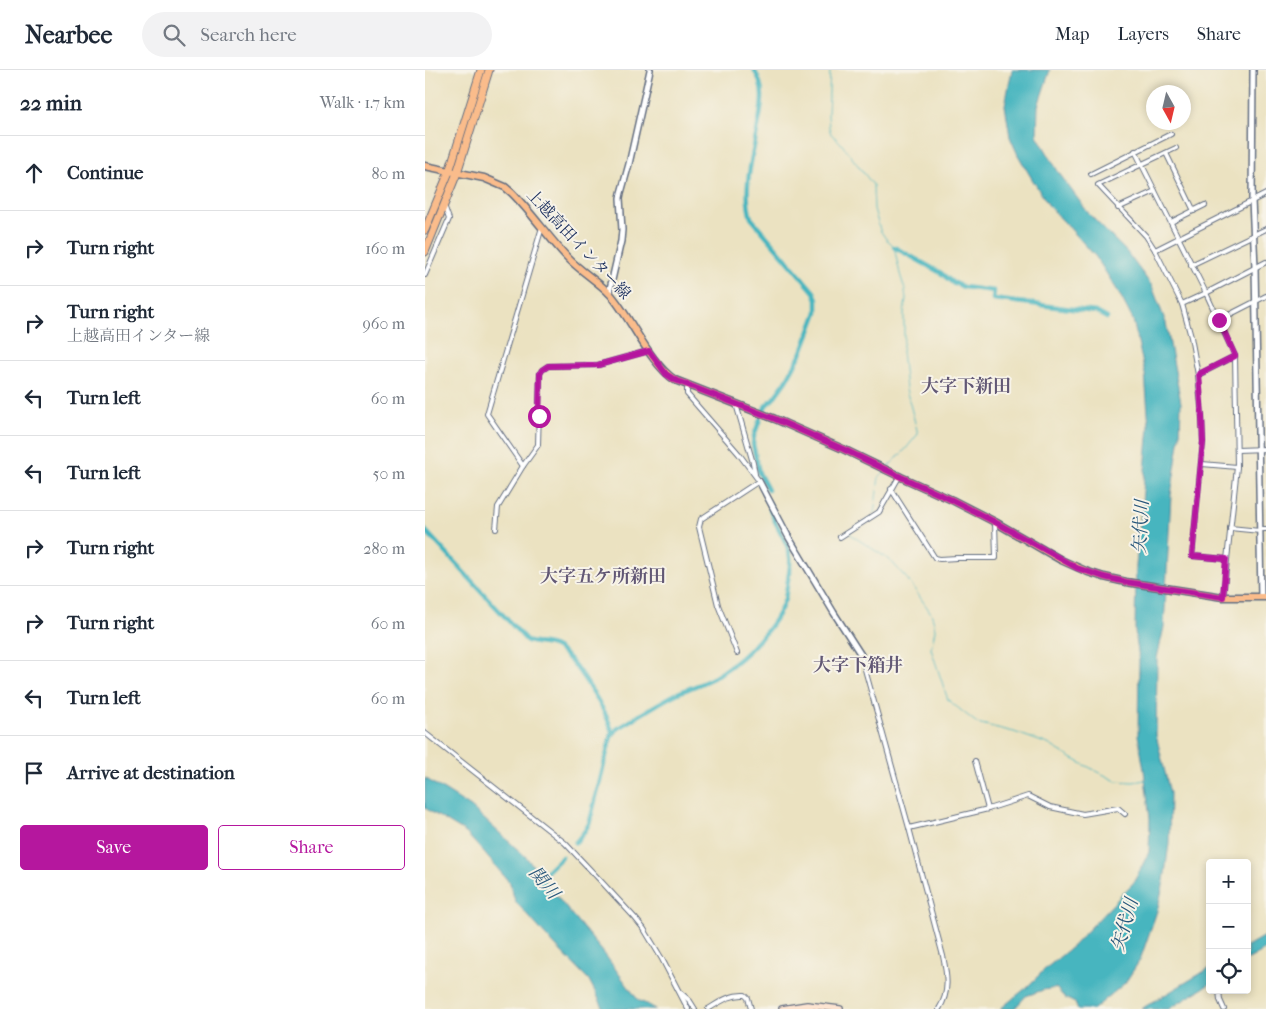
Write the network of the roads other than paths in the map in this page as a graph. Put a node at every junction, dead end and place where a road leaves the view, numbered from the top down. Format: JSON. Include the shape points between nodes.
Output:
{"nodes":[{"id":1,"x":481,"y":70,"type":"edge"},
{"id":2,"x":489,"y":70,"type":"edge"},
{"id":3,"x":650,"y":70,"type":"edge"},
{"id":4,"x":1253,"y":70,"type":"edge"},
{"id":5,"x":1171,"y":134,"type":"dead end"},
{"id":6,"x":1176,"y":148,"type":"dead end"},
{"id":7,"x":1135,"y":151,"type":"junction"},
{"id":8,"x":1166,"y":153,"type":"junction"},
{"id":9,"x":1142,"y":165,"type":"junction"},
{"id":10,"x":425,"y":166,"type":"edge"},
{"id":11,"x":449,"y":172,"type":"junction"},
{"id":12,"x":457,"y":173,"type":"junction"},
{"id":13,"x":1091,"y":174,"type":"dead end"},
{"id":14,"x":1155,"y":190,"type":"junction"},
{"id":15,"x":1266,"y":194,"type":"edge"},
{"id":16,"x":1253,"y":200,"type":"junction"},
{"id":17,"x":1205,"y":205,"type":"dead end"},
{"id":18,"x":444,"y":206,"type":"junction"},
{"id":19,"x":1118,"y":208,"type":"junction"},
{"id":20,"x":1193,"y":211,"type":"junction"},
{"id":21,"x":1171,"y":222,"type":"junction"},
{"id":22,"x":542,"y":227,"type":"junction"},
{"id":23,"x":1266,"y":229,"type":"edge"},
{"id":24,"x":425,"y":230,"type":"edge"},
{"id":25,"x":1255,"y":235,"type":"junction"},
{"id":26,"x":1179,"y":239,"type":"junction"},
{"id":27,"x":1155,"y":250,"type":"junction"},
{"id":28,"x":425,"y":252,"type":"edge"},
{"id":29,"x":1266,"y":262,"type":"edge"},
{"id":30,"x":1191,"y":265,"type":"junction"},
{"id":31,"x":1255,"y":267,"type":"junction"},
{"id":32,"x":425,"y":275,"type":"edge"},
{"id":33,"x":609,"y":293,"type":"junction"},
{"id":34,"x":1206,"y":293,"type":"junction"},
{"id":35,"x":1266,"y":296,"type":"edge"},
{"id":36,"x":1255,"y":302,"type":"junction"},
{"id":37,"x":1182,"y":304,"type":"junction"},
{"id":38,"x":1219,"y":320,"type":"junction"},
{"id":39,"x":649,"y":351,"type":"junction"},
{"id":40,"x":1235,"y":356,"type":"junction"},
{"id":41,"x":1199,"y":374,"type":"junction"},
{"id":42,"x":689,"y":386,"type":"junction"},
{"id":43,"x":736,"y":404,"type":"junction"},
{"id":44,"x":1259,"y":449,"type":"junction"},
{"id":45,"x":1266,"y":449,"type":"edge"},
{"id":46,"x":1237,"y":450,"type":"junction"},
{"id":47,"x":1202,"y":464,"type":"junction"},
{"id":48,"x":523,"y":466,"type":"junction"},
{"id":49,"x":1237,"y":467,"type":"junction"},
{"id":50,"x":755,"y":476,"type":"junction"},
{"id":51,"x":899,"y":476,"type":"junction"},
{"id":52,"x":1259,"y":476,"type":"junction"},
{"id":53,"x":1266,"y":476,"type":"edge"},
{"id":54,"x":759,"y":481,"type":"junction"},
{"id":55,"x":891,"y":489,"type":"junction"},
{"id":56,"x":1260,"y":504,"type":"junction"},
{"id":57,"x":1266,"y":504,"type":"edge"},
{"id":58,"x":995,"y":522,"type":"junction"},
{"id":59,"x":1229,"y":528,"type":"junction"},
{"id":60,"x":496,"y":529,"type":"dead end"},
{"id":61,"x":1262,"y":530,"type":"edge"},
{"id":62,"x":840,"y":537,"type":"dead end"},
{"id":63,"x":1226,"y":559,"type":"junction"},
{"id":64,"x":1223,"y":597,"type":"junction"},
{"id":65,"x":1263,"y":597,"type":"edge"},
{"id":66,"x":737,"y":653,"type":"dead end"},
{"id":67,"x":861,"y":655,"type":"joint"},
{"id":68,"x":425,"y":733,"type":"edge"},
{"id":69,"x":975,"y":760,"type":"dead end"},
{"id":70,"x":987,"y":809,"type":"junction"},
{"id":71,"x":1125,"y":814,"type":"dead end"},
{"id":72,"x":909,"y":828,"type":"junction"},
{"id":73,"x":679,"y":991,"type":"junction"},
{"id":74,"x":1219,"y":994,"type":"edge"},
{"id":75,"x":688,"y":1009,"type":"edge"},
{"id":76,"x":695,"y":1009,"type":"edge"},
{"id":77,"x":708,"y":1009,"type":"edge"},
{"id":78,"x":751,"y":1009,"type":"edge"},
{"id":79,"x":781,"y":1009,"type":"edge"},
{"id":80,"x":840,"y":1009,"type":"edge"},
{"id":81,"x":939,"y":1009,"type":"edge"},
{"id":82,"x":1224,"y":1009,"type":"edge"}],
"edges":[{"from":1,"to":11,"type":"highway"},
{"from":2,"to":12,"type":"highway"},
{"from":3,"to":33,"type":"street","via":[[620,198],[621,241]]},
{"from":4,"to":16,"type":"street"},
{"from":5,"to":7,"type":"street"},
{"from":6,"to":8,"type":"street"},
{"from":7,"to":9,"type":"street"},
{"from":7,"to":13,"type":"street"},
{"from":8,"to":9,"type":"street"},
{"from":8,"to":20,"type":"street"},
{"from":9,"to":14,"type":"street"},
{"from":9,"to":19,"type":"street","via":[[1098,185]]},
{"from":10,"to":11,"type":"main road","name":"上越高田インター線"},
{"from":11,"to":12,"type":"main road","name":"上越高田インター線"},
{"from":11,"to":24,"type":"highway"},
{"from":12,"to":18,"type":"highway"},
{"from":12,"to":22,"type":"main road","name":"上越高田インター線","via":[[484,178],[505,187]]},
{"from":14,"to":19,"type":"street"},
{"from":14,"to":21,"type":"street"},
{"from":15,"to":16,"type":"street"},
{"from":16,"to":25,"type":"street"},
{"from":16,"to":26,"type":"street"},
{"from":17,"to":20,"type":"street"},
{"from":18,"to":28,"type":"highway"},
{"from":18,"to":32,"type":"street","via":[[449,220]]},
{"from":19,"to":27,"type":"street","via":[[1146,236]]},
{"from":20,"to":21,"type":"street"},
{"from":21,"to":26,"type":"street"},
{"from":22,"to":33,"type":"main road","name":"上越高田インター線","via":[[575,265]]},
{"from":22,"to":48,"type":"street","via":[[487,414]]},
{"from":23,"to":25,"type":"street"},
{"from":25,"to":30,"type":"street"},
{"from":25,"to":31,"type":"street"},
{"from":26,"to":27,"type":"street"},
{"from":26,"to":30,"type":"street"},
{"from":27,"to":37,"type":"street"},
{"from":29,"to":31,"type":"street"},
{"from":30,"to":34,"type":"street"},
{"from":31,"to":34,"type":"street"},
{"from":31,"to":36,"type":"street"},
{"from":33,"to":39,"type":"main road","name":"上越高田インター線"},
{"from":34,"to":37,"type":"street"},
{"from":34,"to":38,"type":"street"},
{"from":35,"to":36,"type":"street"},
{"from":36,"to":38,"type":"street"},
{"from":36,"to":44,"type":"street"},
{"from":37,"to":41,"type":"street"},
{"from":38,"to":40,"type":"street"},
{"from":39,"to":42,"type":"main road","name":"上越高田インター線","via":[[670,377]]},
{"from":39,"to":48,"type":"street","via":[[598,365],[548,366],[542,370],[538,445]]},
{"from":40,"to":41,"type":"street"},
{"from":40,"to":46,"type":"street"},
{"from":41,"to":47,"type":"street"},
{"from":42,"to":43,"type":"main road","name":"上越高田インター線"},
{"from":42,"to":50,"type":"street","via":[[687,394]]},
{"from":43,"to":50,"type":"street"},
{"from":43,"to":51,"type":"main road","name":"上越高田インター線"},
{"from":44,"to":45,"type":"street"},
{"from":44,"to":46,"type":"street"},
{"from":44,"to":52,"type":"street"},
{"from":46,"to":49,"type":"street"},
{"from":47,"to":49,"type":"street"},
{"from":47,"to":63,"type":"street","via":[[1192,556]]},
{"from":48,"to":60,"type":"street","via":[[498,506]]},
{"from":49,"to":59,"type":"street"},
{"from":50,"to":54,"type":"street"},
{"from":51,"to":55,"type":"street"},
{"from":51,"to":58,"type":"main road","name":"上越高田インター線"},
{"from":52,"to":53,"type":"street"},
{"from":52,"to":56,"type":"street"},
{"from":54,"to":66,"type":"street","via":[[701,519],[699,527],[718,605]]},
{"from":54,"to":67,"type":"street","via":[[788,536]]},
{"from":55,"to":58,"type":"street","via":[[935,558],[940,560],[996,558]]},
{"from":55,"to":62,"type":"street","via":[[879,512]]},
{"from":56,"to":57,"type":"street"},
{"from":56,"to":61,"type":"street"},
{"from":58,"to":64,"type":"main road","name":"上越高田インター線","via":[[1077,568],[1104,577]]},
{"from":59,"to":61,"type":"street"},
{"from":59,"to":63,"type":"street"},
{"from":61,"to":65,"type":"street"},
{"from":63,"to":64,"type":"street"},
{"from":64,"to":65,"type":"main road","name":"上越高田インター線"},
{"from":67,"to":72,"type":"street"},
{"from":68,"to":73,"type":"street","via":[[565,843],[635,918]]},
{"from":69,"to":70,"type":"street"},
{"from":70,"to":71,"type":"street","via":[[1028,796],[1050,807],[1083,814],[1118,808]]},
{"from":70,"to":72,"type":"street"},
{"from":72,"to":81,"type":"street","via":[[946,973],[945,993]]},
{"from":73,"to":75,"type":"street"},
{"from":73,"to":76,"type":"street"},
{"from":74,"to":82,"type":"street"},
{"from":77,"to":78,"type":"street","via":[[737,994],[748,998]]},
{"from":79,"to":80,"type":"main road","via":[[807,1005]]}]}
